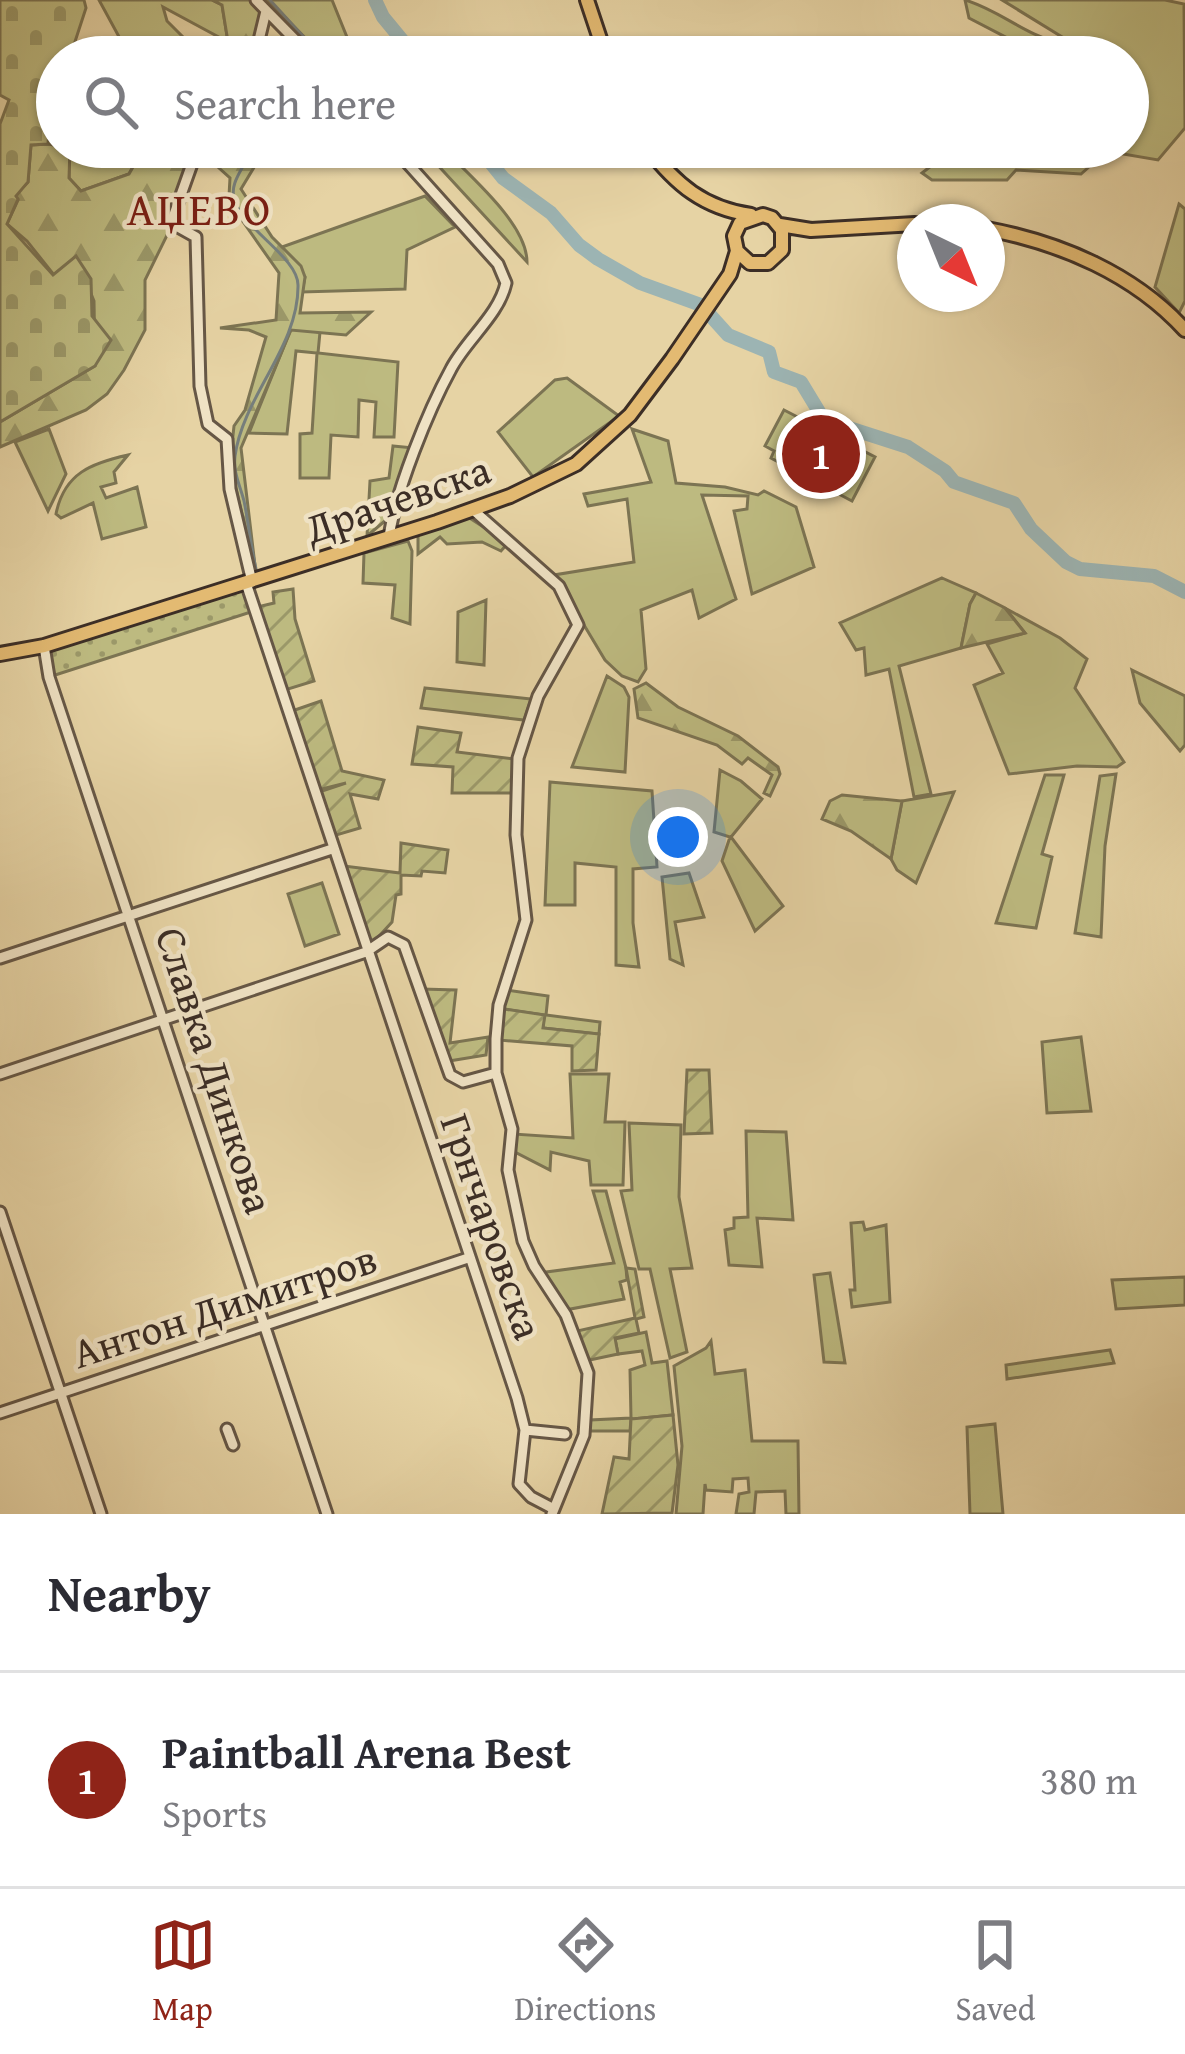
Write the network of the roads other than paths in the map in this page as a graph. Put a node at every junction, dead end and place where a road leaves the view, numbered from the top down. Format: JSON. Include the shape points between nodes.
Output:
{"nodes":[{"id":1,"x":256,"y":0,"type":"edge"},
{"id":2,"x":587,"y":0,"type":"edge"},
{"id":3,"x":266,"y":10,"type":"junction"},
{"id":4,"x":259,"y":36,"type":"edge"},
{"id":5,"x":291,"y":36,"type":"edge"},
{"id":6,"x":599,"y":36,"type":"edge"},
{"id":7,"x":191,"y":168,"type":"edge"},
{"id":8,"x":412,"y":168,"type":"edge"},
{"id":9,"x":666,"y":168,"type":"edge"},
{"id":10,"x":721,"y":211,"type":"junction"},
{"id":11,"x":752,"y":215,"type":"junction"},
{"id":12,"x":897,"y":225,"type":"edge"},
{"id":13,"x":780,"y":226,"type":"junction"},
{"id":14,"x":811,"y":230,"type":"junction"},
{"id":15,"x":1005,"y":234,"type":"edge"},
{"id":16,"x":735,"y":246,"type":"junction"},
{"id":17,"x":782,"y":250,"type":"junction"},
{"id":18,"x":750,"y":263,"type":"junction"},
{"id":19,"x":730,"y":274,"type":"junction"},
{"id":20,"x":1185,"y":331,"type":"edge"},
{"id":21,"x":472,"y":509,"type":"junction"},
{"id":22,"x":389,"y":537,"type":"junction"},
{"id":23,"x":249,"y":583,"type":"junction"},
{"id":24,"x":45,"y":652,"type":"junction"},
{"id":25,"x":0,"y":653,"type":"edge"},
{"id":26,"x":332,"y":849,"type":"junction"},
{"id":27,"x":130,"y":915,"type":"junction"},
{"id":28,"x":366,"y":952,"type":"junction"},
{"id":29,"x":0,"y":958,"type":"edge"},
{"id":30,"x":163,"y":1020,"type":"junction"},
{"id":31,"x":496,"y":1073,"type":"junction"},
{"id":32,"x":0,"y":1074,"type":"edge"},
{"id":33,"x":0,"y":1212,"type":"edge"},
{"id":34,"x":468,"y":1258,"type":"junction"},
{"id":35,"x":264,"y":1325,"type":"junction"},
{"id":36,"x":61,"y":1394,"type":"junction"},
{"id":37,"x":0,"y":1413,"type":"edge"},
{"id":38,"x":227,"y":1429,"type":"dead end"},
{"id":39,"x":525,"y":1430,"type":"junction"},
{"id":40,"x":565,"y":1434,"type":"dead end"},
{"id":41,"x":233,"y":1445,"type":"dead end"},
{"id":42,"x":552,"y":1511,"type":"edge"},
{"id":43,"x":100,"y":1514,"type":"edge"},
{"id":44,"x":327,"y":1514,"type":"edge"}],
"edges":[{"from":1,"to":3,"type":"street"},
{"from":2,"to":6,"type":"main road"},
{"from":3,"to":4,"type":"street"},
{"from":3,"to":5,"type":"street"},
{"from":7,"to":23,"type":"street","name":"Грнчаровска","via":[[171,223],[196,236],[200,386],[208,424],[227,439]]},
{"from":8,"to":22,"type":"street","via":[[506,283],[450,370]]},
{"from":9,"to":10,"type":"main road"},
{"from":10,"to":11,"type":"main road"},
{"from":10,"to":16,"type":"main road"},
{"from":11,"to":13,"type":"main road"},
{"from":11,"to":16,"type":"main road","via":[[740,223]]},
{"from":12,"to":14,"type":"main road"},
{"from":13,"to":14,"type":"main road"},
{"from":13,"to":17,"type":"main road"},
{"from":14,"to":17,"type":"main road"},
{"from":15,"to":20,"type":"main road","via":[[1120,276]]},
{"from":16,"to":18,"type":"main road"},
{"from":16,"to":19,"type":"main road","name":"Драчевска"},
{"from":17,"to":18,"type":"main road","via":[[768,263]]},
{"from":18,"to":19,"type":"main road","name":"Драчевска"},
{"from":19,"to":21,"type":"main road","name":"Драчевска","via":[[630,415],[593,452]]},
{"from":21,"to":22,"type":"main road","name":"Драчевска"},
{"from":21,"to":31,"type":"street","via":[[559,586],[578,625],[539,694],[518,758],[526,920],[499,1004]]},
{"from":22,"to":23,"type":"main road","name":"Драчевска"},
{"from":23,"to":24,"type":"main road","name":"Драчевска"},
{"from":23,"to":26,"type":"street","name":"Грнчаровска"},
{"from":24,"to":25,"type":"main road","name":"Драчевска"},
{"from":24,"to":27,"type":"street","name":"Славка Динкова"},
{"from":26,"to":27,"type":"street"},
{"from":26,"to":28,"type":"street","name":"Грнчаровска"},
{"from":27,"to":29,"type":"street"},
{"from":27,"to":30,"type":"street","name":"Славка Динкова"},
{"from":28,"to":30,"type":"street"},
{"from":28,"to":31,"type":"street","name":"Грнчаровска","via":[[388,938],[404,945],[452,1077]]},
{"from":28,"to":34,"type":"street","name":"Грнчаровска"},
{"from":30,"to":32,"type":"street"},
{"from":30,"to":35,"type":"street","name":"Славка Динкова"},
{"from":31,"to":42,"type":"street","via":[[512,1129],[508,1170],[523,1241],[588,1373],[584,1435]]},
{"from":33,"to":36,"type":"street"},
{"from":34,"to":35,"type":"street","name":"Антон Димитров"},
{"from":34,"to":39,"type":"street","name":"Грнчаровска"},
{"from":35,"to":36,"type":"street","name":"Антон Димитров"},
{"from":35,"to":44,"type":"street","name":"Славка Динкова"},
{"from":36,"to":37,"type":"street","name":"Антон Димитров"},
{"from":36,"to":43,"type":"street"},
{"from":38,"to":41,"type":"street"},
{"from":39,"to":40,"type":"street"},
{"from":39,"to":42,"type":"street","name":"Грнчаровска","via":[[519,1484]]}]}
